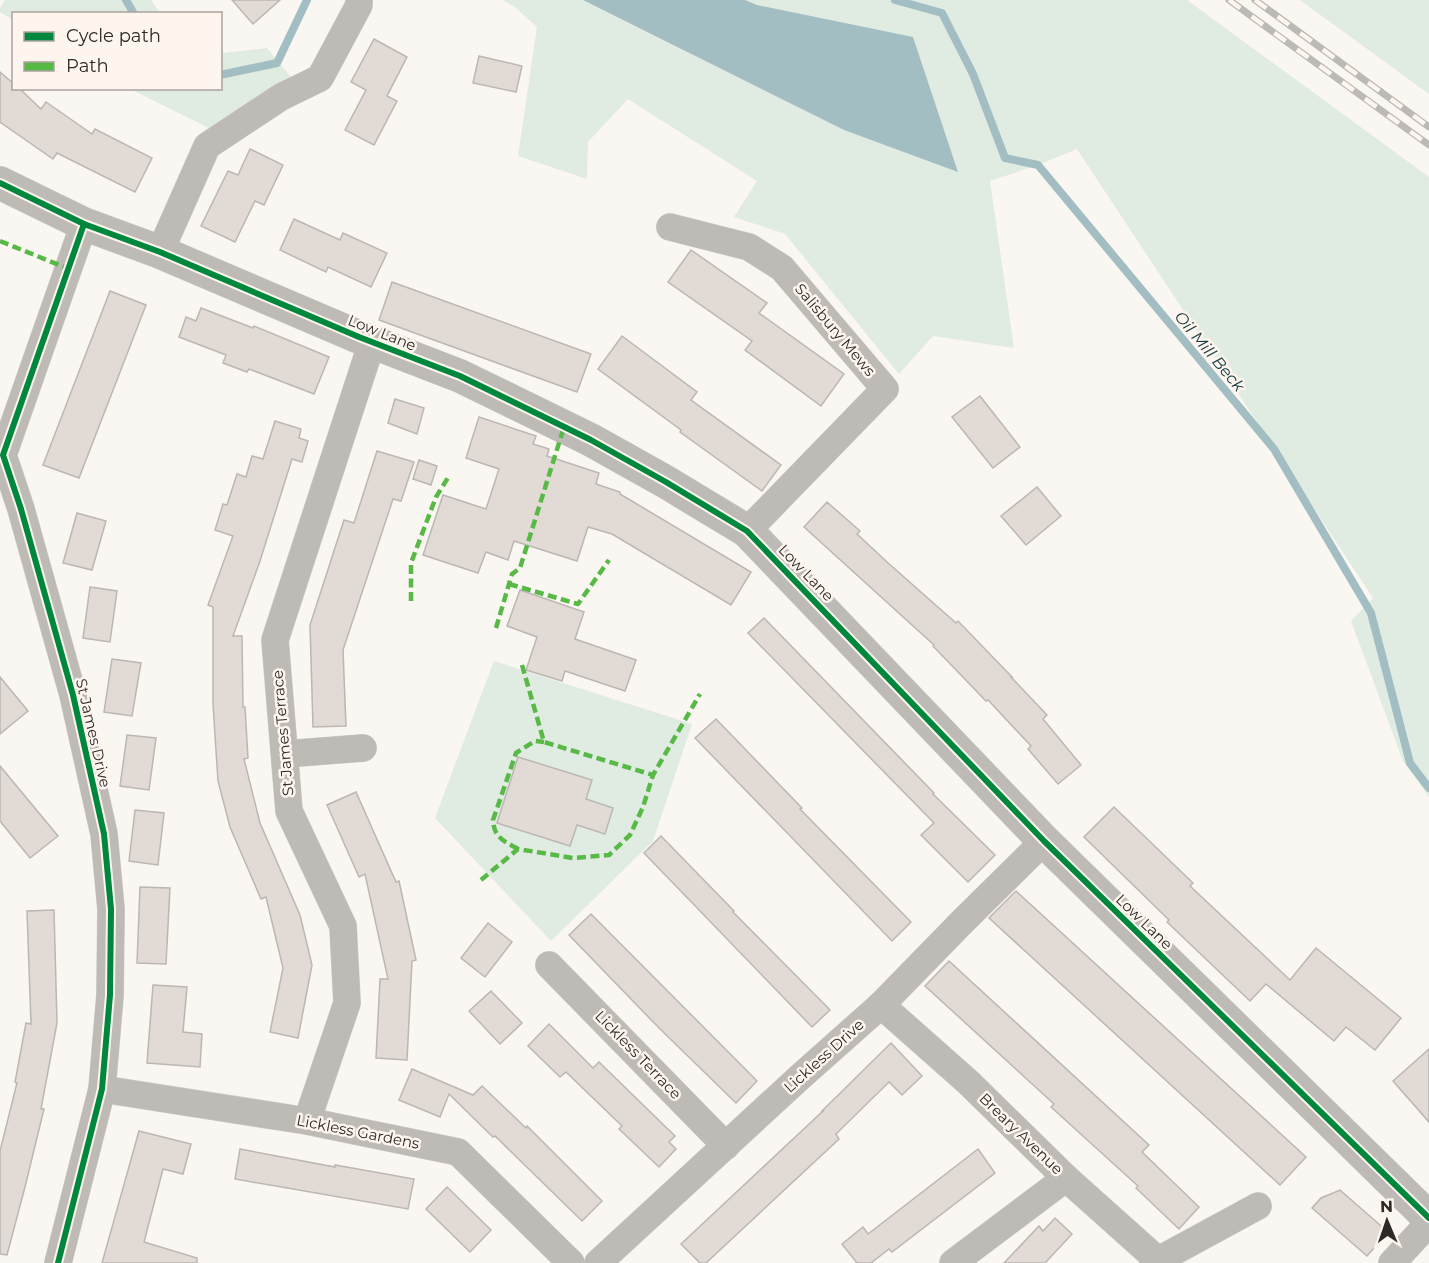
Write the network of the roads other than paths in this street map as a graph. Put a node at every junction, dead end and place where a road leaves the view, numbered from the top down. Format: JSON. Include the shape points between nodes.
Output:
{"nodes":[{"id":1,"x":360,"y":0,"type":"edge"},
{"id":2,"x":0,"y":183,"type":"edge"},
{"id":3,"x":84,"y":224,"type":"junction"},
{"id":4,"x":670,"y":227,"type":"dead end"},
{"id":5,"x":160,"y":252,"type":"junction"},
{"id":6,"x":372,"y":342,"type":"junction"},
{"id":7,"x":2,"y":454,"type":"edge"},
{"id":8,"x":747,"y":531,"type":"junction"},
{"id":9,"x":363,"y":748,"type":"dead end"},
{"id":10,"x":285,"y":754,"type":"junction"},
{"id":11,"x":1044,"y":841,"type":"junction"},
{"id":12,"x":549,"y":965,"type":"dead end"},
{"id":13,"x":881,"y":1005,"type":"junction"},
{"id":14,"x":102,"y":1089,"type":"junction"},
{"id":15,"x":307,"y":1121,"type":"junction"},
{"id":16,"x":726,"y":1146,"type":"junction"},
{"id":17,"x":1065,"y":1178,"type":"junction"},
{"id":18,"x":1258,"y":1206,"type":"dead end"},
{"id":19,"x":1429,"y":1218,"type":"edge"},
{"id":20,"x":1429,"y":1223,"type":"edge"},
{"id":21,"x":1157,"y":1262,"type":"edge"},
{"id":22,"x":58,"y":1263,"type":"edge"},
{"id":23,"x":570,"y":1263,"type":"edge"},
{"id":24,"x":598,"y":1263,"type":"edge"},
{"id":25,"x":953,"y":1263,"type":"edge"},
{"id":26,"x":1392,"y":1263,"type":"edge"}],
"edges":[{"from":1,"to":5,"type":"street","via":[[320,78],[281,97],[207,146]]},
{"from":2,"to":3,"type":"street","name":"Low Lane"},
{"from":3,"to":5,"type":"street","name":"Low Lane"},
{"from":3,"to":7,"type":"street","name":"St James Drive"},
{"from":4,"to":8,"type":"street","name":"Salisbury Mews","via":[[749,247],[782,268],[885,389]]},
{"from":5,"to":6,"type":"street","name":"Low Lane"},
{"from":6,"to":8,"type":"street","name":"Low Lane","via":[[460,376],[591,440]]},
{"from":6,"to":10,"type":"street","name":"St James Terrace","via":[[275,640]]},
{"from":7,"to":14,"type":"street","name":"St James Drive","via":[[73,695],[104,834],[111,930]]},
{"from":8,"to":11,"type":"street","name":"Low Lane"},
{"from":9,"to":10,"type":"street"},
{"from":10,"to":15,"type":"street","name":"St James Terrace","via":[[289,811],[343,926],[347,1003]]},
{"from":11,"to":13,"type":"street","name":"Lickless Drive"},
{"from":11,"to":19,"type":"street","name":"Low Lane"},
{"from":12,"to":16,"type":"street","name":"Lickless Terrace"},
{"from":13,"to":16,"type":"street","name":"Lickless Drive"},
{"from":13,"to":17,"type":"street","name":"Breary Avenue","via":[[968,1082]]},
{"from":14,"to":15,"type":"street","name":"Lickless Gardens"},
{"from":14,"to":22,"type":"street","name":"St James Drive"},
{"from":15,"to":23,"type":"street","name":"Lickless Gardens","via":[[458,1152]]},
{"from":16,"to":24,"type":"street","name":"Lickless Drive"},
{"from":17,"to":21,"type":"street","name":"Breary Avenue"},
{"from":17,"to":25,"type":"street"},
{"from":18,"to":21,"type":"street"},
{"from":20,"to":26,"type":"street"}]}
